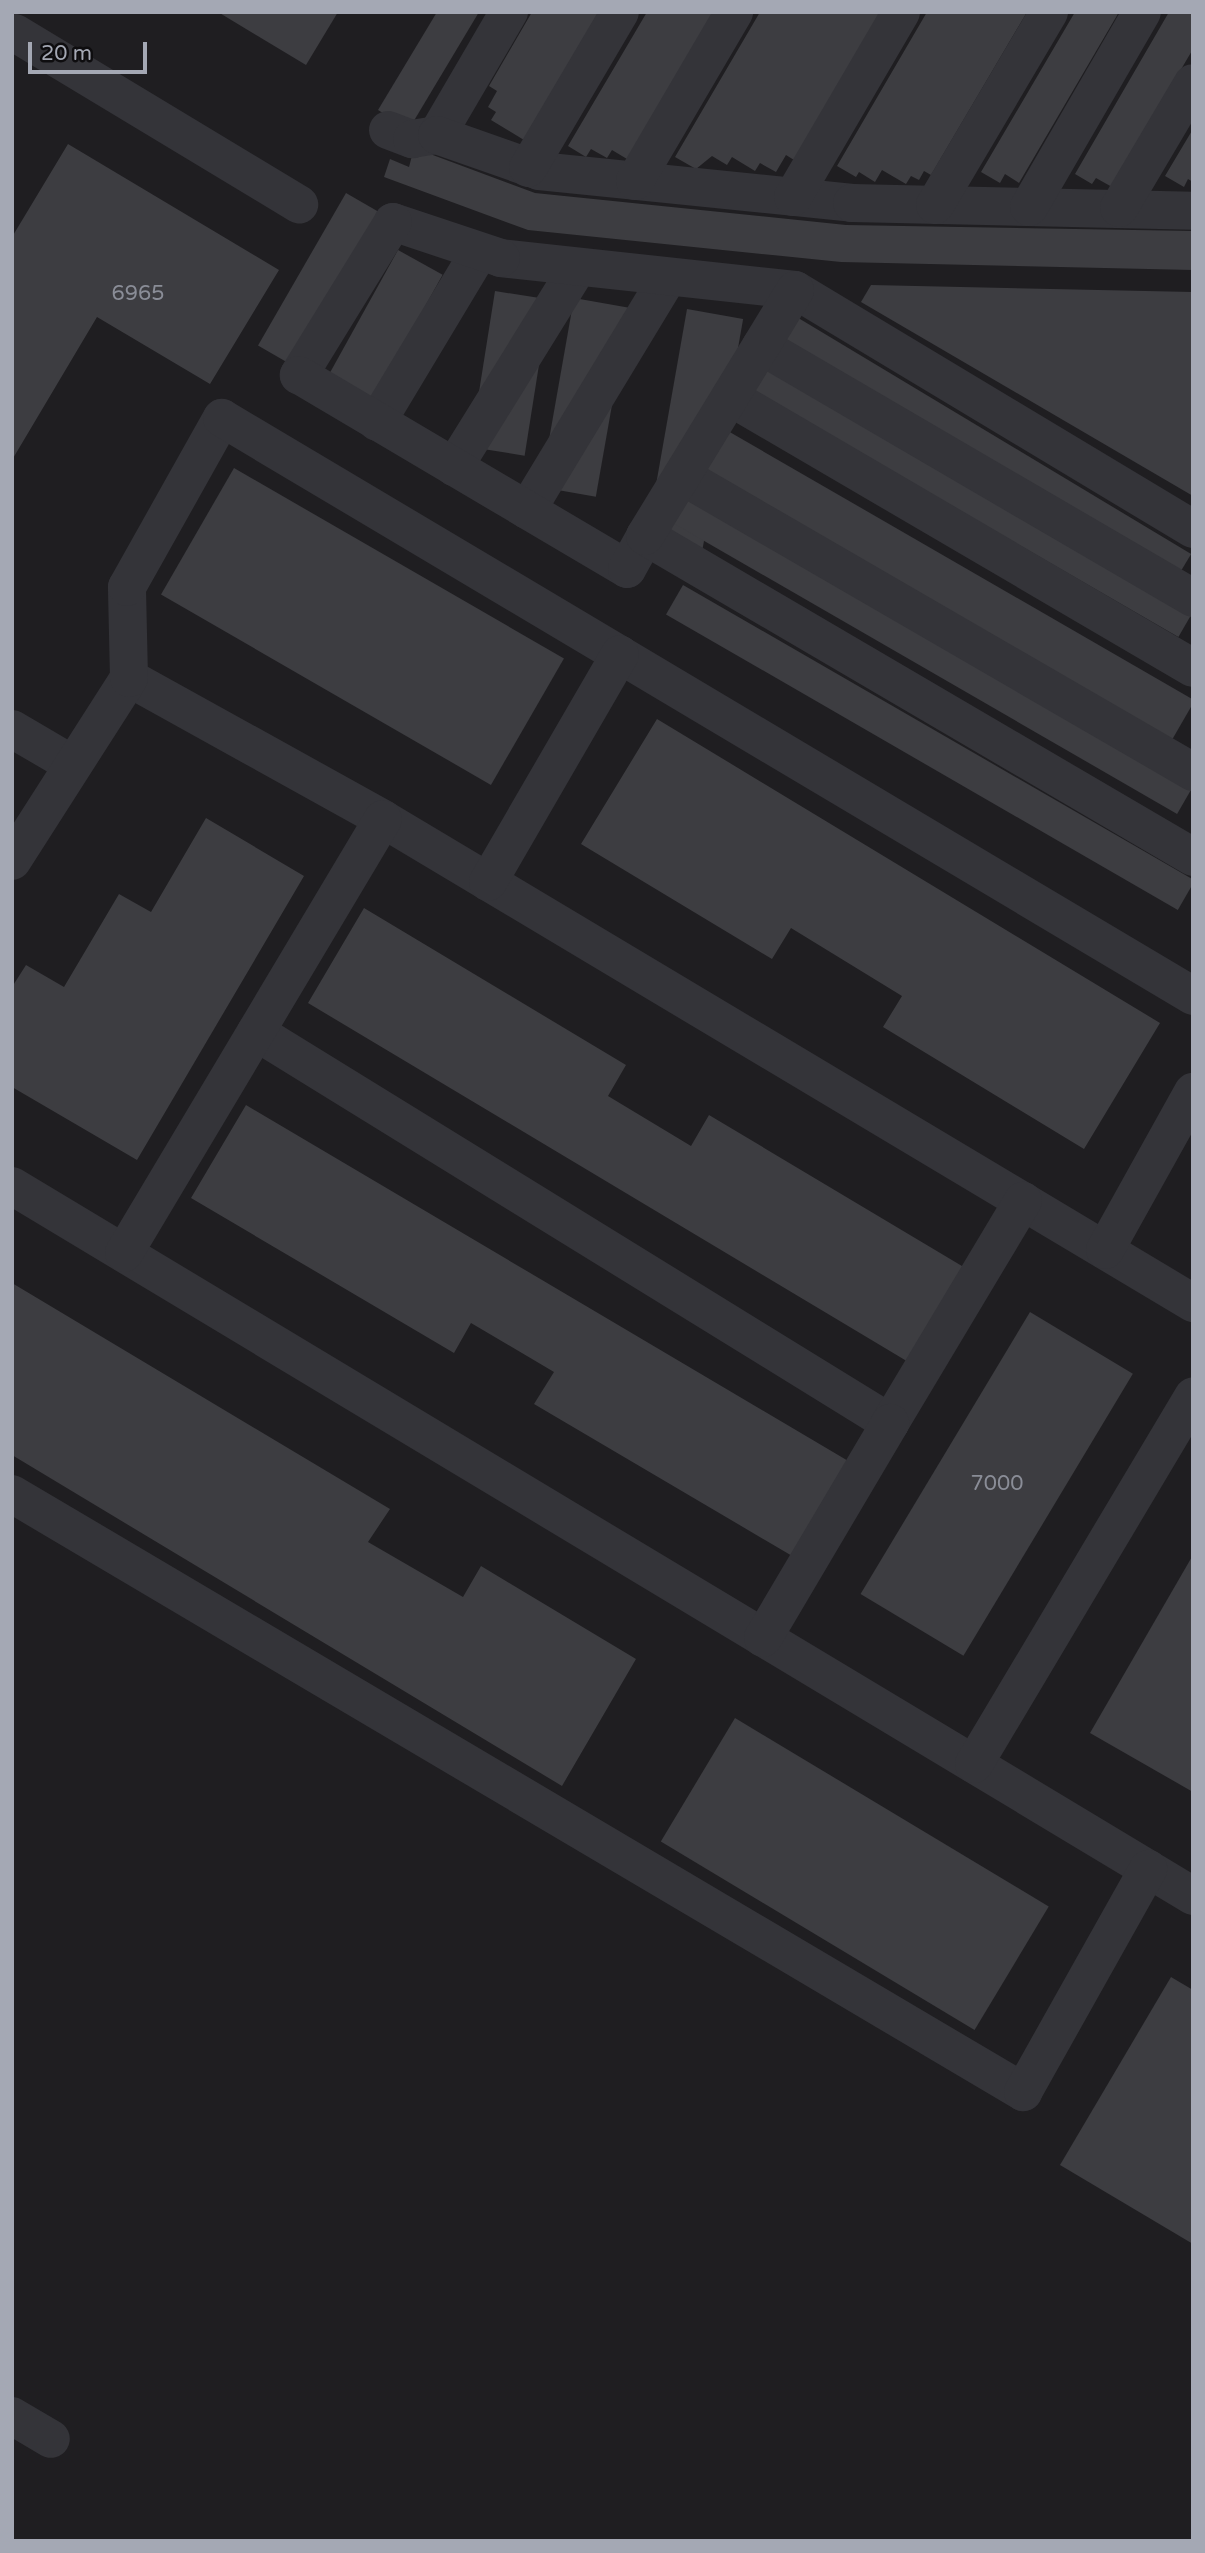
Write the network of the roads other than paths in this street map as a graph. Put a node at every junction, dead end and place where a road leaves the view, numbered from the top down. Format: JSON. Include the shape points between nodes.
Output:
{"nodes":[{"id":1,"x":509,"y":12,"type":"edge"},
{"id":2,"x":620,"y":12,"type":"edge"},
{"id":3,"x":734,"y":12,"type":"edge"},
{"id":4,"x":901,"y":12,"type":"edge"},
{"id":5,"x":1049,"y":12,"type":"edge"},
{"id":6,"x":1142,"y":12,"type":"edge"},
{"id":7,"x":19,"y":28,"type":"edge"},
{"id":8,"x":1193,"y":83,"type":"edge"},
{"id":9,"x":387,"y":130,"type":"dead end"},
{"id":10,"x":438,"y":135,"type":"junction"},
{"id":11,"x":528,"y":168,"type":"junction"},
{"id":12,"x":635,"y":181,"type":"junction"},
{"id":13,"x":793,"y":197,"type":"junction"},
{"id":14,"x":299,"y":204,"type":"dead end"},
{"id":15,"x":935,"y":205,"type":"junction"},
{"id":16,"x":1029,"y":207,"type":"junction"},
{"id":17,"x":1119,"y":208,"type":"junction"},
{"id":18,"x":1193,"y":211,"type":"edge"},
{"id":19,"x":479,"y":252,"type":"junction"},
{"id":20,"x":578,"y":267,"type":"junction"},
{"id":21,"x":668,"y":277,"type":"junction"},
{"id":22,"x":795,"y":290,"type":"junction"},
{"id":23,"x":761,"y":346,"type":"junction"},
{"id":24,"x":730,"y":397,"type":"junction"},
{"id":25,"x":377,"y":422,"type":"junction"},
{"id":26,"x":454,"y":467,"type":"junction"},
{"id":27,"x":682,"y":476,"type":"junction"},
{"id":28,"x":527,"y":510,"type":"junction"},
{"id":29,"x":1193,"y":529,"type":"edge"},
{"id":30,"x":645,"y":536,"type":"junction"},
{"id":31,"x":1193,"y":598,"type":"edge"},
{"id":32,"x":620,"y":654,"type":"junction"},
{"id":33,"x":1193,"y":668,"type":"edge"},
{"id":34,"x":129,"y":678,"type":"junction"},
{"id":35,"x":12,"y":729,"type":"edge"},
{"id":36,"x":72,"y":764,"type":"junction"},
{"id":37,"x":1193,"y":772,"type":"edge"},
{"id":38,"x":383,"y":819,"type":"junction"},
{"id":39,"x":1193,"y":857,"type":"edge"},
{"id":40,"x":12,"y":861,"type":"edge"},
{"id":41,"x":488,"y":882,"type":"junction"},
{"id":42,"x":1193,"y":996,"type":"edge"},
{"id":43,"x":256,"y":1032,"type":"junction"},
{"id":44,"x":1193,"y":1092,"type":"edge"},
{"id":45,"x":12,"y":1186,"type":"edge"},
{"id":46,"x":1023,"y":1201,"type":"junction"},
{"id":47,"x":1105,"y":1250,"type":"junction"},
{"id":48,"x":124,"y":1253,"type":"junction"},
{"id":49,"x":1193,"y":1303,"type":"edge"},
{"id":50,"x":1193,"y":1396,"type":"edge"},
{"id":51,"x":890,"y":1423,"type":"junction"},
{"id":52,"x":12,"y":1494,"type":"edge"},
{"id":53,"x":763,"y":1638,"type":"junction"},
{"id":54,"x":974,"y":1764,"type":"junction"},
{"id":55,"x":1148,"y":1869,"type":"junction"},
{"id":56,"x":1193,"y":1896,"type":"edge"},
{"id":57,"x":12,"y":2416,"type":"edge"},
{"id":58,"x":51,"y":2439,"type":"dead end"}],
"edges":[{"from":1,"to":10,"type":"street"},
{"from":2,"to":11,"type":"street"},
{"from":3,"to":12,"type":"street"},
{"from":4,"to":13,"type":"street"},
{"from":5,"to":15,"type":"street"},
{"from":6,"to":16,"type":"street"},
{"from":7,"to":14,"type":"street"},
{"from":8,"to":17,"type":"street"},
{"from":9,"to":10,"type":"street","via":[[412,139]]},
{"from":10,"to":11,"type":"street"},
{"from":11,"to":12,"type":"street"},
{"from":12,"to":13,"type":"street"},
{"from":13,"to":15,"type":"street"},
{"from":15,"to":16,"type":"street"},
{"from":16,"to":17,"type":"street"},
{"from":17,"to":18,"type":"street"},
{"from":19,"to":20,"type":"street"},
{"from":19,"to":25,"type":"street"},
{"from":19,"to":25,"type":"street","via":[[393,222],[299,375]]},
{"from":20,"to":21,"type":"street"},
{"from":20,"to":26,"type":"street"},
{"from":21,"to":22,"type":"street"},
{"from":21,"to":28,"type":"street"},
{"from":22,"to":23,"type":"street"},
{"from":22,"to":29,"type":"street"},
{"from":23,"to":24,"type":"street"},
{"from":23,"to":31,"type":"street"},
{"from":24,"to":27,"type":"street"},
{"from":24,"to":33,"type":"street"},
{"from":25,"to":26,"type":"street"},
{"from":26,"to":28,"type":"street"},
{"from":27,"to":30,"type":"street"},
{"from":27,"to":37,"type":"street"},
{"from":28,"to":30,"type":"street","via":[[627,569]]},
{"from":30,"to":39,"type":"street"},
{"from":32,"to":34,"type":"street","via":[[222,418],[127,587]]},
{"from":32,"to":41,"type":"street"},
{"from":32,"to":42,"type":"street"},
{"from":34,"to":36,"type":"street"},
{"from":34,"to":38,"type":"street"},
{"from":35,"to":36,"type":"street"},
{"from":36,"to":40,"type":"street"},
{"from":38,"to":41,"type":"street"},
{"from":38,"to":43,"type":"street"},
{"from":41,"to":46,"type":"street"},
{"from":43,"to":48,"type":"street"},
{"from":43,"to":51,"type":"street"},
{"from":44,"to":47,"type":"street"},
{"from":45,"to":48,"type":"street"},
{"from":46,"to":47,"type":"street"},
{"from":46,"to":51,"type":"street"},
{"from":47,"to":49,"type":"street"},
{"from":48,"to":53,"type":"street"},
{"from":50,"to":54,"type":"street"},
{"from":51,"to":53,"type":"street"},
{"from":52,"to":55,"type":"street","via":[[1023,2092]]},
{"from":53,"to":54,"type":"street"},
{"from":54,"to":55,"type":"street"},
{"from":55,"to":56,"type":"street"},
{"from":57,"to":58,"type":"street"}]}
